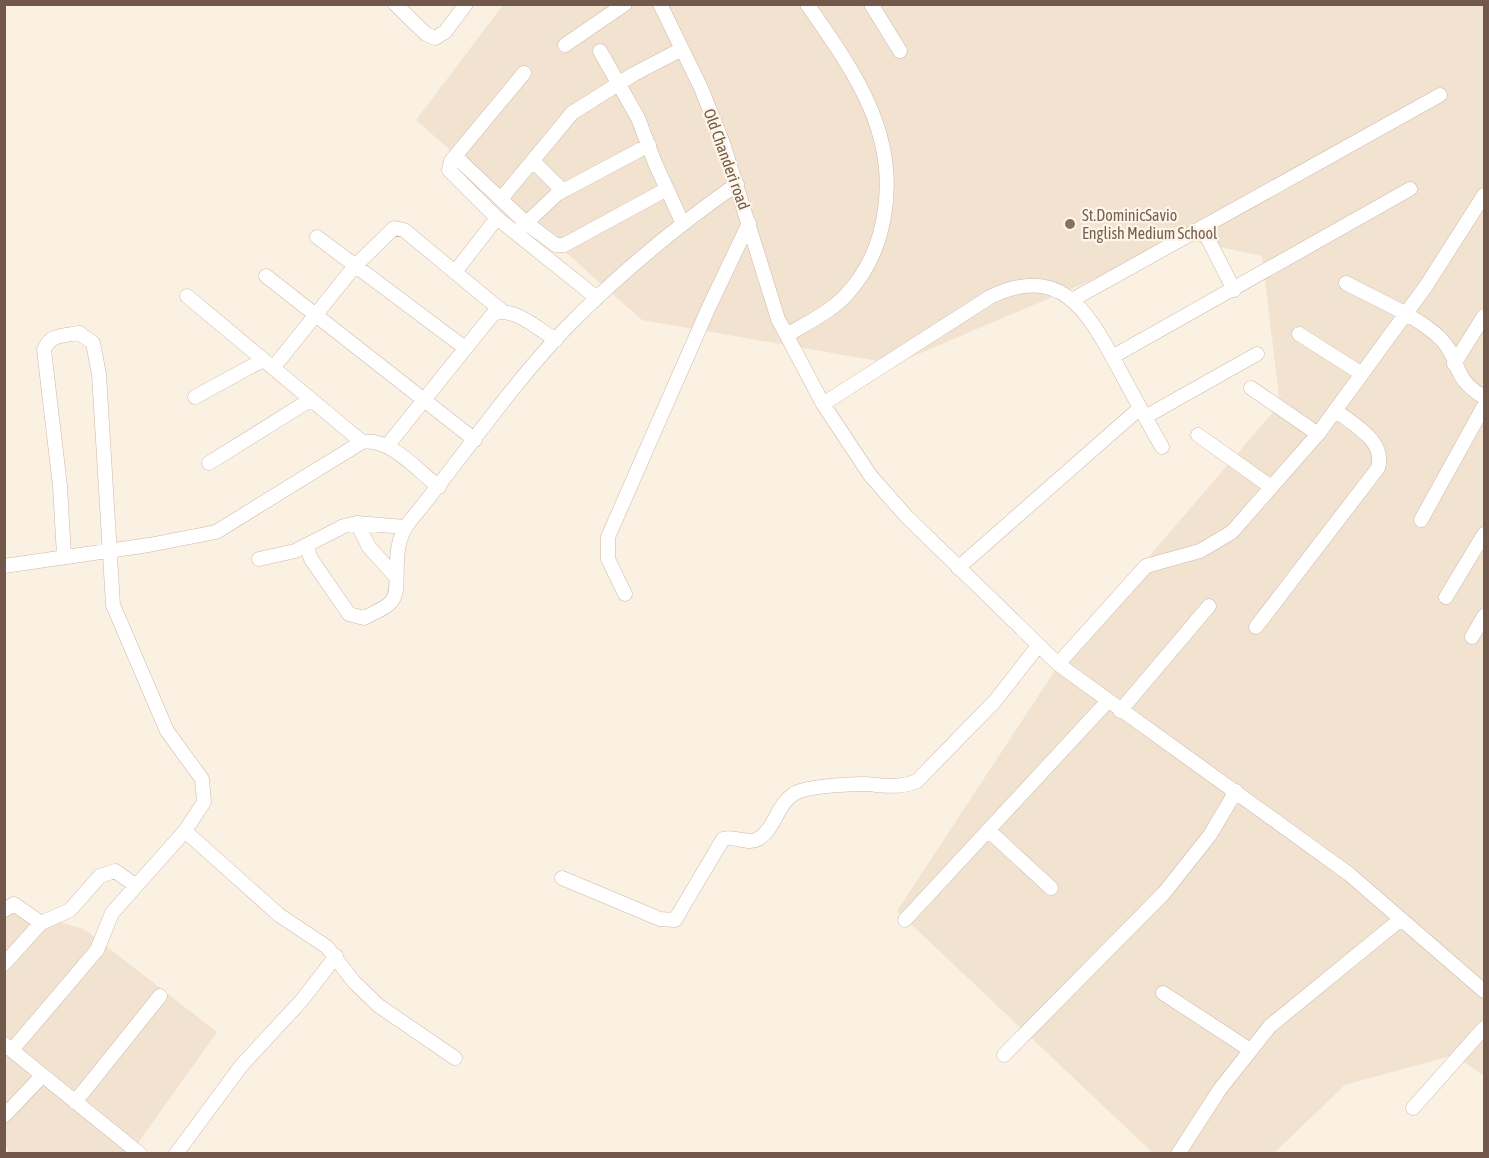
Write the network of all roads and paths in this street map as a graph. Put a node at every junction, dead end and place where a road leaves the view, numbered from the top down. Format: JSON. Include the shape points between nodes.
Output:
{"nodes":[{"id":1,"x":395,"y":4,"type":"edge"},
{"id":2,"x":466,"y":4,"type":"edge"},
{"id":3,"x":625,"y":4,"type":"edge"},
{"id":4,"x":660,"y":4,"type":"edge"},
{"id":5,"x":807,"y":4,"type":"edge"},
{"id":6,"x":871,"y":4,"type":"edge"},
{"id":7,"x":565,"y":45,"type":"dead end"},
{"id":8,"x":682,"y":50,"type":"junction"},
{"id":9,"x":600,"y":51,"type":"dead end"},
{"id":10,"x":900,"y":51,"type":"dead end"},
{"id":11,"x":524,"y":73,"type":"dead end"},
{"id":12,"x":619,"y":83,"type":"junction"},
{"id":13,"x":1440,"y":95,"type":"dead end"},
{"id":14,"x":649,"y":145,"type":"junction"},
{"id":15,"x":455,"y":156,"type":"junction"},
{"id":16,"x":534,"y":162,"type":"junction"},
{"id":17,"x":737,"y":184,"type":"junction"},
{"id":18,"x":667,"y":189,"type":"junction"},
{"id":19,"x":1410,"y":189,"type":"dead end"},
{"id":20,"x":563,"y":191,"type":"junction"},
{"id":21,"x":1485,"y":195,"type":"edge"},
{"id":22,"x":501,"y":199,"type":"junction"},
{"id":23,"x":497,"y":218,"type":"junction"},
{"id":24,"x":749,"y":223,"type":"junction"},
{"id":25,"x":683,"y":224,"type":"junction"},
{"id":26,"x":1202,"y":227,"type":"junction"},
{"id":27,"x":521,"y":228,"type":"junction"},
{"id":28,"x":316,"y":237,"type":"dead end"},
{"id":29,"x":354,"y":267,"type":"junction"},
{"id":30,"x":455,"y":272,"type":"junction"},
{"id":31,"x":266,"y":276,"type":"dead end"},
{"id":32,"x":1346,"y":283,"type":"dead end"},
{"id":33,"x":1234,"y":290,"type":"junction"},
{"id":34,"x":187,"y":296,"type":"dead end"},
{"id":35,"x":597,"y":298,"type":"junction"},
{"id":36,"x":1072,"y":300,"type":"junction"},
{"id":37,"x":502,"y":311,"type":"junction"},
{"id":38,"x":315,"y":314,"type":"junction"},
{"id":39,"x":1405,"y":316,"type":"junction"},
{"id":40,"x":1485,"y":316,"type":"edge"},
{"id":41,"x":782,"y":327,"type":"junction"},
{"id":42,"x":1299,"y":334,"type":"dead end"},
{"id":43,"x":556,"y":340,"type":"junction"},
{"id":44,"x":465,"y":348,"type":"junction"},
{"id":45,"x":1257,"y":354,"type":"dead end"},
{"id":46,"x":1112,"y":357,"type":"junction"},
{"id":47,"x":1454,"y":363,"type":"junction"},
{"id":48,"x":268,"y":364,"type":"junction"},
{"id":49,"x":1362,"y":374,"type":"junction"},
{"id":50,"x":1251,"y":388,"type":"dead end"},
{"id":51,"x":1485,"y":397,"type":"edge"},
{"id":52,"x":195,"y":398,"type":"dead end"},
{"id":53,"x":424,"y":399,"type":"junction"},
{"id":54,"x":310,"y":400,"type":"junction"},
{"id":55,"x":823,"y":404,"type":"junction"},
{"id":56,"x":1485,"y":406,"type":"edge"},
{"id":57,"x":1335,"y":410,"type":"junction"},
{"id":58,"x":1143,"y":413,"type":"junction"},
{"id":59,"x":1318,"y":434,"type":"junction"},
{"id":60,"x":1198,"y":435,"type":"dead end"},
{"id":61,"x":475,"y":440,"type":"junction"},
{"id":62,"x":362,"y":442,"type":"junction"},
{"id":63,"x":387,"y":446,"type":"junction"},
{"id":64,"x":1161,"y":447,"type":"dead end"},
{"id":65,"x":209,"y":463,"type":"dead end"},
{"id":66,"x":439,"y":487,"type":"junction"},
{"id":67,"x":1272,"y":487,"type":"junction"},
{"id":68,"x":1421,"y":520,"type":"dead end"},
{"id":69,"x":410,"y":521,"type":"junction"},
{"id":70,"x":357,"y":524,"type":"junction"},
{"id":71,"x":1485,"y":534,"type":"edge"},
{"id":72,"x":306,"y":546,"type":"junction"},
{"id":73,"x":108,"y":551,"type":"junction"},
{"id":74,"x":64,"y":556,"type":"junction"},
{"id":75,"x":258,"y":559,"type":"dead end"},
{"id":76,"x":4,"y":566,"type":"edge"},
{"id":77,"x":958,"y":568,"type":"junction"},
{"id":78,"x":396,"y":577,"type":"junction"},
{"id":79,"x":625,"y":594,"type":"dead end"},
{"id":80,"x":1446,"y":597,"type":"dead end"},
{"id":81,"x":1209,"y":606,"type":"dead end"},
{"id":82,"x":1485,"y":616,"type":"edge"},
{"id":83,"x":1256,"y":627,"type":"dead end"},
{"id":84,"x":1472,"y":637,"type":"dead end"},
{"id":85,"x":1038,"y":646,"type":"junction"},
{"id":86,"x":1058,"y":664,"type":"junction"},
{"id":87,"x":1107,"y":702,"type":"junction"},
{"id":88,"x":1120,"y":711,"type":"junction"},
{"id":89,"x":1236,"y":791,"type":"junction"},
{"id":90,"x":988,"y":830,"type":"junction"},
{"id":91,"x":185,"y":831,"type":"junction"},
{"id":92,"x":562,"y":878,"type":"dead end"},
{"id":93,"x":135,"y":885,"type":"junction"},
{"id":94,"x":1051,"y":888,"type":"dead end"},
{"id":95,"x":4,"y":910,"type":"edge"},
{"id":96,"x":904,"y":920,"type":"dead end"},
{"id":97,"x":1401,"y":920,"type":"junction"},
{"id":98,"x":41,"y":923,"type":"junction"},
{"id":99,"x":336,"y":956,"type":"junction"},
{"id":100,"x":4,"y":964,"type":"edge"},
{"id":101,"x":1485,"y":991,"type":"edge"},
{"id":102,"x":1163,"y":993,"type":"dead end"},
{"id":103,"x":160,"y":996,"type":"dead end"},
{"id":104,"x":1485,"y":1028,"type":"edge"},
{"id":105,"x":8,"y":1047,"type":"edge"},
{"id":106,"x":1250,"y":1050,"type":"junction"},
{"id":107,"x":1004,"y":1055,"type":"dead end"},
{"id":108,"x":455,"y":1058,"type":"dead end"},
{"id":109,"x":43,"y":1075,"type":"junction"},
{"id":110,"x":75,"y":1102,"type":"junction"},
{"id":111,"x":1413,"y":1108,"type":"dead end"},
{"id":112,"x":4,"y":1116,"type":"edge"},
{"id":113,"x":140,"y":1154,"type":"edge"},
{"id":114,"x":176,"y":1154,"type":"edge"},
{"id":115,"x":1179,"y":1154,"type":"edge"}],
"edges":[{"from":1,"to":2,"type":"street","via":[[435,39],[446,32]]},
{"from":3,"to":7,"type":"street"},
{"from":4,"to":8,"type":"street","name":"Old Chanderi road"},
{"from":5,"to":41,"type":"street","via":[[842,55],[878,125],[887,156],[887,198],[874,253],[846,296]]},
{"from":6,"to":10,"type":"street"},
{"from":8,"to":12,"type":"street"},
{"from":8,"to":17,"type":"street","name":"Old Chanderi road","via":[[710,110]]},
{"from":9,"to":12,"type":"street"},
{"from":11,"to":15,"type":"street"},
{"from":12,"to":14,"type":"street"},
{"from":12,"to":16,"type":"street","via":[[572,113]]},
{"from":13,"to":26,"type":"street"},
{"from":14,"to":18,"type":"street"},
{"from":14,"to":20,"type":"street"},
{"from":15,"to":22,"type":"street"},
{"from":15,"to":23,"type":"street","via":[[449,166],[451,173]]},
{"from":16,"to":20,"type":"street"},
{"from":16,"to":22,"type":"street"},
{"from":17,"to":24,"type":"street","name":"Old Chanderi road"},
{"from":17,"to":25,"type":"street"},
{"from":18,"to":25,"type":"street"},
{"from":18,"to":27,"type":"street","via":[[560,246]]},
{"from":19,"to":33,"type":"street"},
{"from":20,"to":27,"type":"street"},
{"from":21,"to":39,"type":"street"},
{"from":22,"to":27,"type":"street"},
{"from":23,"to":27,"type":"street"},
{"from":23,"to":30,"type":"street"},
{"from":24,"to":41,"type":"street","name":"Old Chanderi road"},
{"from":24,"to":79,"type":"street","via":[[609,537],[608,559]]},
{"from":25,"to":35,"type":"street"},
{"from":26,"to":33,"type":"street"},
{"from":26,"to":36,"type":"street"},
{"from":27,"to":35,"type":"street"},
{"from":28,"to":29,"type":"street"},
{"from":29,"to":30,"type":"street","via":[[387,233],[399,227]]},
{"from":29,"to":38,"type":"street"},
{"from":29,"to":44,"type":"street"},
{"from":30,"to":37,"type":"street"},
{"from":31,"to":38,"type":"street"},
{"from":32,"to":39,"type":"street"},
{"from":33,"to":46,"type":"street"},
{"from":34,"to":48,"type":"street"},
{"from":35,"to":43,"type":"street"},
{"from":36,"to":46,"type":"street","via":[[1080,306]]},
{"from":36,"to":55,"type":"street","via":[[1046,287],[1029,284],[1009,288]]},
{"from":37,"to":43,"type":"street"},
{"from":37,"to":44,"type":"street","via":[[493,314]]},
{"from":38,"to":48,"type":"street"},
{"from":38,"to":53,"type":"street"},
{"from":39,"to":47,"type":"street","via":[[1443,341]]},
{"from":39,"to":49,"type":"street"},
{"from":40,"to":47,"type":"street"},
{"from":41,"to":55,"type":"street","name":"Old Chanderi road"},
{"from":42,"to":49,"type":"street"},
{"from":43,"to":61,"type":"street"},
{"from":44,"to":53,"type":"street"},
{"from":45,"to":58,"type":"street"},
{"from":46,"to":58,"type":"street"},
{"from":47,"to":51,"type":"street","via":[[1466,383]]},
{"from":48,"to":52,"type":"street"},
{"from":48,"to":54,"type":"street"},
{"from":49,"to":57,"type":"street"},
{"from":50,"to":59,"type":"street"},
{"from":53,"to":61,"type":"street"},
{"from":53,"to":63,"type":"street"},
{"from":54,"to":62,"type":"street"},
{"from":54,"to":65,"type":"street"},
{"from":55,"to":77,"type":"street","name":"Old Chanderi road","via":[[870,476]]},
{"from":56,"to":68,"type":"street"},
{"from":57,"to":59,"type":"street"},
{"from":57,"to":83,"type":"street","via":[[1370,438],[1381,458],[1378,468]]},
{"from":58,"to":64,"type":"street"},
{"from":58,"to":77,"type":"street"},
{"from":59,"to":67,"type":"street"},
{"from":60,"to":67,"type":"street"},
{"from":61,"to":66,"type":"street"},
{"from":62,"to":63,"type":"street","via":[[379,441]]},
{"from":62,"to":73,"type":"street","via":[[227,526],[201,536]]},
{"from":63,"to":66,"type":"street"},
{"from":66,"to":69,"type":"street"},
{"from":67,"to":86,"type":"street","via":[[1217,543],[1146,566]]},
{"from":69,"to":70,"type":"street"},
{"from":69,"to":78,"type":"street","via":[[397,549]]},
{"from":70,"to":72,"type":"street","via":[[344,526]]},
{"from":70,"to":78,"type":"street","via":[[369,547]]},
{"from":71,"to":80,"type":"street"},
{"from":72,"to":75,"type":"street"},
{"from":72,"to":78,"type":"street","via":[[341,606],[357,618],[390,603],[396,596]]},
{"from":73,"to":74,"type":"street"},
{"from":73,"to":74,"type":"street","via":[[99,374],[93,343],[79,333],[53,337],[44,350]]},
{"from":73,"to":91,"type":"street","via":[[118,620],[167,731],[202,779],[205,791],[200,813]]},
{"from":74,"to":76,"type":"street"},
{"from":77,"to":85,"type":"street","name":"Old Chanderi road"},
{"from":81,"to":88,"type":"street"},
{"from":82,"to":84,"type":"street"},
{"from":85,"to":86,"type":"street","name":"Old Chanderi road"},
{"from":85,"to":92,"type":"street","via":[[988,709],[918,781],[904,787],[862,784],[800,791],[788,797],[759,839],[723,839],[675,920],[669,921]]},
{"from":86,"to":87,"type":"street","name":"Old Chanderi road"},
{"from":87,"to":88,"type":"street","name":"Old Chanderi road"},
{"from":87,"to":90,"type":"street"},
{"from":88,"to":89,"type":"street","name":"Old Chanderi road"},
{"from":89,"to":97,"type":"street","name":"Old Chanderi road","via":[[1349,874]]},
{"from":89,"to":107,"type":"street","via":[[1210,834],[1164,893]]},
{"from":90,"to":94,"type":"street"},
{"from":90,"to":96,"type":"street"},
{"from":91,"to":93,"type":"street"},
{"from":91,"to":99,"type":"street","via":[[279,915],[312,935]]},
{"from":93,"to":98,"type":"street","via":[[115,871],[106,872],[77,904]]},
{"from":93,"to":105,"type":"street","via":[[105,923],[97,950]]},
{"from":95,"to":98,"type":"street","via":[[14,904]]},
{"from":97,"to":101,"type":"street","name":"Old Chanderi road"},
{"from":97,"to":106,"type":"street","via":[[1282,1014]]},
{"from":98,"to":100,"type":"street"},
{"from":99,"to":108,"type":"street","via":[[354,982],[379,1005]]},
{"from":99,"to":114,"type":"street","via":[[302,1000],[241,1066]]},
{"from":102,"to":106,"type":"street"},
{"from":103,"to":110,"type":"street"},
{"from":104,"to":111,"type":"street"},
{"from":105,"to":109,"type":"street"},
{"from":106,"to":115,"type":"street"},
{"from":109,"to":110,"type":"street"},
{"from":109,"to":112,"type":"street"},
{"from":110,"to":113,"type":"street"}]}
